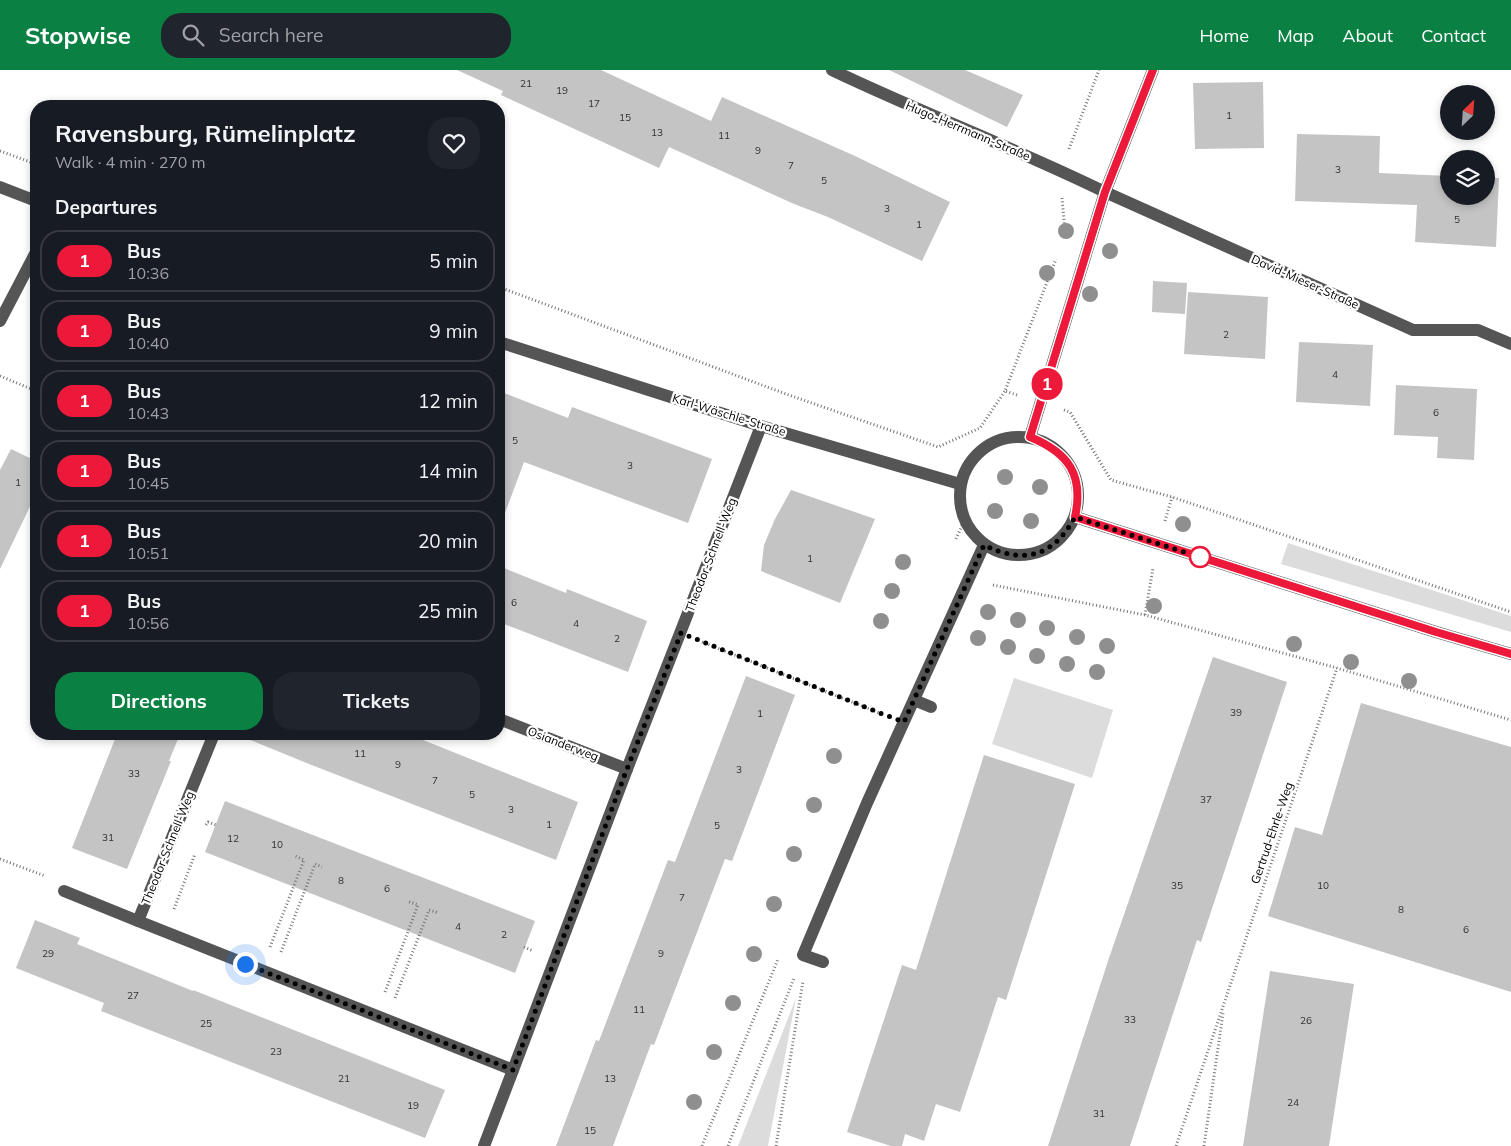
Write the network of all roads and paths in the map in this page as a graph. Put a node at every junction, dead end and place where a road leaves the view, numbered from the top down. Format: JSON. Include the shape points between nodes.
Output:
{"nodes":[{"id":1,"x":832,"y":70,"type":"edge"},
{"id":2,"x":1099,"y":70,"type":"edge"},
{"id":3,"x":1153,"y":70,"type":"edge"},
{"id":4,"x":0,"y":151,"type":"edge"},
{"id":5,"x":30,"y":162,"type":"edge"},
{"id":6,"x":1060,"y":170,"type":"junction"},
{"id":7,"x":0,"y":187,"type":"edge"},
{"id":8,"x":1105,"y":192,"type":"junction"},
{"id":9,"x":30,"y":199,"type":"edge"},
{"id":10,"x":30,"y":264,"type":"edge"},
{"id":11,"x":505,"y":289,"type":"edge"},
{"id":12,"x":0,"y":321,"type":"edge"},
{"id":13,"x":505,"y":344,"type":"edge"},
{"id":14,"x":1511,"y":344,"type":"edge"},
{"id":15,"x":0,"y":376,"type":"edge"},
{"id":16,"x":30,"y":388,"type":"edge"},
{"id":17,"x":1005,"y":391,"type":"dead end"},
{"id":18,"x":761,"y":426,"type":"junction"},
{"id":19,"x":1030,"y":437,"type":"junction"},
{"id":20,"x":1112,"y":480,"type":"dead end"},
{"id":21,"x":960,"y":484,"type":"junction"},
{"id":22,"x":1075,"y":517,"type":"junction"},
{"id":23,"x":1158,"y":543,"type":"junction"},
{"id":24,"x":984,"y":545,"type":"junction"},
{"id":25,"x":969,"y":580,"type":"junction"},
{"id":26,"x":1511,"y":612,"type":"edge"},
{"id":27,"x":1145,"y":615,"type":"junction"},
{"id":28,"x":681,"y":633,"type":"junction"},
{"id":29,"x":1511,"y":654,"type":"edge"},
{"id":30,"x":1337,"y":668,"type":"junction"},
{"id":31,"x":914,"y":700,"type":"junction"},
{"id":32,"x":931,"y":707,"type":"dead end"},
{"id":33,"x":1511,"y":720,"type":"edge"},
{"id":34,"x":505,"y":721,"type":"edge"},
{"id":35,"x":904,"y":722,"type":"junction"},
{"id":36,"x":212,"y":740,"type":"edge"},
{"id":37,"x":627,"y":769,"type":"junction"},
{"id":38,"x":216,"y":825,"type":"dead end"},
{"id":39,"x":204,"y":830,"type":"dead end"},
{"id":40,"x":198,"y":847,"type":"dead end"},
{"id":41,"x":295,"y":856,"type":"dead end"},
{"id":42,"x":0,"y":860,"type":"edge"},
{"id":43,"x":322,"y":867,"type":"dead end"},
{"id":44,"x":64,"y":891,"type":"joint"},
{"id":45,"x":407,"y":901,"type":"dead end"},
{"id":46,"x":172,"y":913,"type":"dead end"},
{"id":47,"x":439,"y":913,"type":"dead end"},
{"id":48,"x":138,"y":921,"type":"junction"},
{"id":49,"x":269,"y":951,"type":"dead end"},
{"id":50,"x":803,"y":954,"type":"junction"},
{"id":51,"x":280,"y":955,"type":"dead end"},
{"id":52,"x":823,"y":962,"type":"dead end"},
{"id":53,"x":383,"y":996,"type":"dead end"},
{"id":54,"x":394,"y":1001,"type":"dead end"},
{"id":55,"x":1224,"y":1004,"type":"junction"},
{"id":56,"x":513,"y":1070,"type":"junction"},
{"id":57,"x":484,"y":1146,"type":"edge"},
{"id":58,"x":728,"y":1146,"type":"edge"},
{"id":59,"x":776,"y":1146,"type":"edge"},
{"id":60,"x":1176,"y":1146,"type":"edge"},
{"id":61,"x":1204,"y":1146,"type":"edge"}],
"edges":[{"from":1,"to":6,"type":"street","name":"Hugo-Herrmann-Straße"},
{"from":2,"to":6,"type":"path"},
{"from":3,"to":8,"type":"street"},
{"from":4,"to":5,"type":"path"},
{"from":6,"to":8,"type":"street","name":"Hugo-Herrmann-Straße"},
{"from":7,"to":9,"type":"street"},
{"from":8,"to":14,"type":"street","name":"David-Mieser-Straße","via":[[1413,330],[1478,330]]},
{"from":8,"to":19,"type":"street"},
{"from":10,"to":12,"type":"street"},
{"from":11,"to":17,"type":"path","via":[[938,447],[980,428]]},
{"from":13,"to":18,"type":"street","name":"Karl-Wäschle-Straße"},
{"from":15,"to":16,"type":"path"},
{"from":18,"to":21,"type":"street","name":"Karl-Wäschle-Straße"},
{"from":18,"to":28,"type":"street","name":"Theodor-Schnell-Weg"},
{"from":19,"to":21,"type":"street","via":[[1014,436],[985,446],[965,470]]},
{"from":19,"to":22,"type":"street","via":[[1048,444],[1063,456],[1073,471],[1078,486]]},
{"from":20,"to":26,"type":"path","via":[[1172,497]]},
{"from":21,"to":24,"type":"street","via":[[959,503],[964,521]]},
{"from":22,"to":23,"type":"street"},
{"from":22,"to":24,"type":"street","via":[[1066,533],[1037,553],[1019,556],[1001,553]]},
{"from":23,"to":27,"type":"path"},
{"from":23,"to":29,"type":"street"},
{"from":24,"to":25,"type":"street"},
{"from":25,"to":27,"type":"path"},
{"from":25,"to":31,"type":"street"},
{"from":27,"to":30,"type":"path"},
{"from":28,"to":35,"type":"path"},
{"from":28,"to":37,"type":"street","name":"Theodor-Schnell-Weg"},
{"from":30,"to":33,"type":"path"},
{"from":30,"to":55,"type":"path","name":"Gertrud-Ehrle-Weg"},
{"from":31,"to":32,"type":"street"},
{"from":31,"to":35,"type":"street"},
{"from":34,"to":37,"type":"street","name":"Osianderweg"},
{"from":35,"to":50,"type":"street"},
{"from":36,"to":48,"type":"street","name":"Theodor-Schnell-Weg"},
{"from":37,"to":56,"type":"street","name":"Theodor-Schnell-Weg"},
{"from":38,"to":39,"type":"path","via":[[208,822]]},
{"from":40,"to":46,"type":"path"},
{"from":41,"to":49,"type":"path","via":[[304,860]]},
{"from":42,"to":44,"type":"path","via":[[60,882]]},
{"from":43,"to":51,"type":"path","via":[[315,864]]},
{"from":44,"to":48,"type":"street"},
{"from":45,"to":53,"type":"path","via":[[418,905]]},
{"from":47,"to":54,"type":"path","via":[[429,910]]},
{"from":48,"to":56,"type":"street","name":"Theodor-Schnell-Weg"},
{"from":50,"to":52,"type":"street"},
{"from":50,"to":58,"type":"path"},
{"from":50,"to":59,"type":"path","via":[[803,990]]},
{"from":55,"to":60,"type":"path","name":"Gertrud-Ehrle-Weg"},
{"from":55,"to":61,"type":"path","name":"Gertrud-Ehrle-Weg"},
{"from":56,"to":57,"type":"street"}]}
